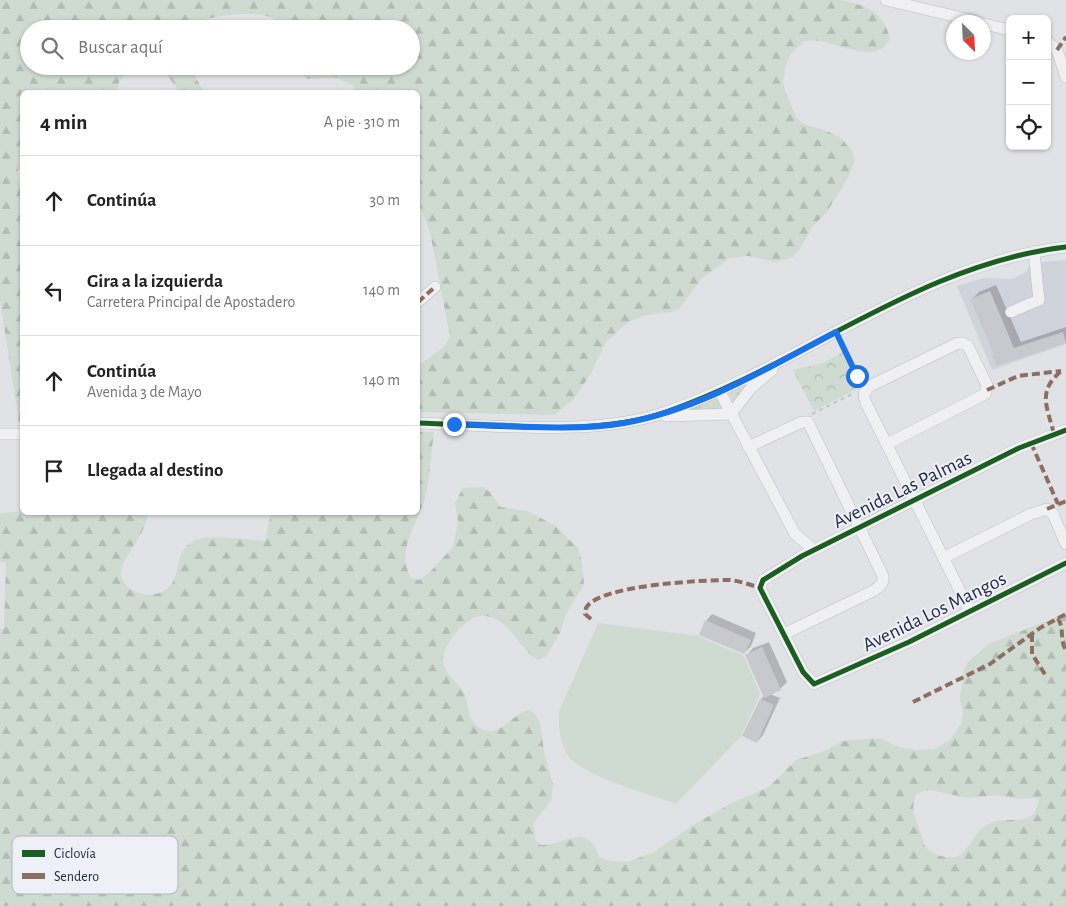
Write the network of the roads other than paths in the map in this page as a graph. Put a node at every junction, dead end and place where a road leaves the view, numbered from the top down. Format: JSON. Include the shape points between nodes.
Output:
{"nodes":[{"id":1,"x":886,"y":0,"type":"edge"},
{"id":2,"x":949,"y":15,"type":"edge"},
{"id":3,"x":991,"y":26,"type":"edge"},
{"id":4,"x":1006,"y":29,"type":"edge"},
{"id":5,"x":1051,"y":45,"type":"edge"},
{"id":6,"x":1066,"y":77,"type":"edge"},
{"id":7,"x":1066,"y":247,"type":"edge"},
{"id":8,"x":1034,"y":252,"type":"junction"},
{"id":9,"x":435,"y":287,"type":"dead end"},
{"id":10,"x":420,"y":300,"type":"edge"},
{"id":11,"x":1011,"y":312,"type":"dead end"},
{"id":12,"x":786,"y":358,"type":"junction"},
{"id":13,"x":719,"y":390,"type":"junction"},
{"id":14,"x":731,"y":414,"type":"junction"},
{"id":15,"x":652,"y":416,"type":"junction"},
{"id":16,"x":420,"y":423,"type":"edge"},
{"id":17,"x":1066,"y":430,"type":"edge"},
{"id":18,"x":0,"y":434,"type":"edge"},
{"id":19,"x":20,"y":434,"type":"edge"},
{"id":20,"x":886,"y":444,"type":"junction"},
{"id":21,"x":748,"y":447,"type":"junction"},
{"id":22,"x":914,"y":500,"type":"junction"},
{"id":23,"x":859,"y":528,"type":"junction"},
{"id":24,"x":1066,"y":544,"type":"edge"},
{"id":25,"x":814,"y":550,"type":"junction"},
{"id":26,"x":943,"y":558,"type":"junction"},
{"id":27,"x":1066,"y":563,"type":"edge"},
{"id":28,"x":970,"y":612,"type":"junction"},
{"id":29,"x":784,"y":634,"type":"junction"}],
"edges":[{"from":1,"to":2,"type":"street"},
{"from":3,"to":4,"type":"street"},
{"from":5,"to":6,"type":"street","via":[[1057,50]]},
{"from":7,"to":8,"type":"street"},
{"from":8,"to":11,"type":"street","via":[[1039,300]]},
{"from":8,"to":12,"type":"street","via":[[945,279]]},
{"from":9,"to":10,"type":"street"},
{"from":12,"to":13,"type":"street"},
{"from":12,"to":14,"type":"street","via":[[751,388]]},
{"from":13,"to":14,"type":"street"},
{"from":13,"to":15,"type":"street"},
{"from":14,"to":15,"type":"street"},
{"from":14,"to":21,"type":"street"},
{"from":15,"to":16,"type":"street","via":[[603,425]]},
{"from":17,"to":22,"type":"street","name":"Avenida Las Palmas","via":[[1019,448]]},
{"from":18,"to":19,"type":"street"},
{"from":20,"to":20,"type":"street","via":[[866,403],[865,391],[962,342],[968,346],[987,386],[985,394]]},
{"from":20,"to":22,"type":"street"},
{"from":21,"to":23,"type":"street","via":[[808,422]]},
{"from":21,"to":25,"type":"street","via":[[795,534]]},
{"from":22,"to":23,"type":"street","name":"Avenida Las Palmas"},
{"from":22,"to":26,"type":"street"},
{"from":23,"to":25,"type":"street","name":"Avenida Las Palmas"},
{"from":23,"to":29,"type":"street","via":[[884,581],[880,586]]},
{"from":24,"to":26,"type":"street","via":[[1053,514],[1047,509]]},
{"from":25,"to":29,"type":"street","name":"Avenida Las Palmas","via":[[763,580],[760,588]]},
{"from":26,"to":28,"type":"street"},
{"from":27,"to":28,"type":"street","name":"Avenida Los Mangos"},
{"from":28,"to":29,"type":"street","name":"Avenida Los Mangos","via":[[814,684],[803,672]]}]}
